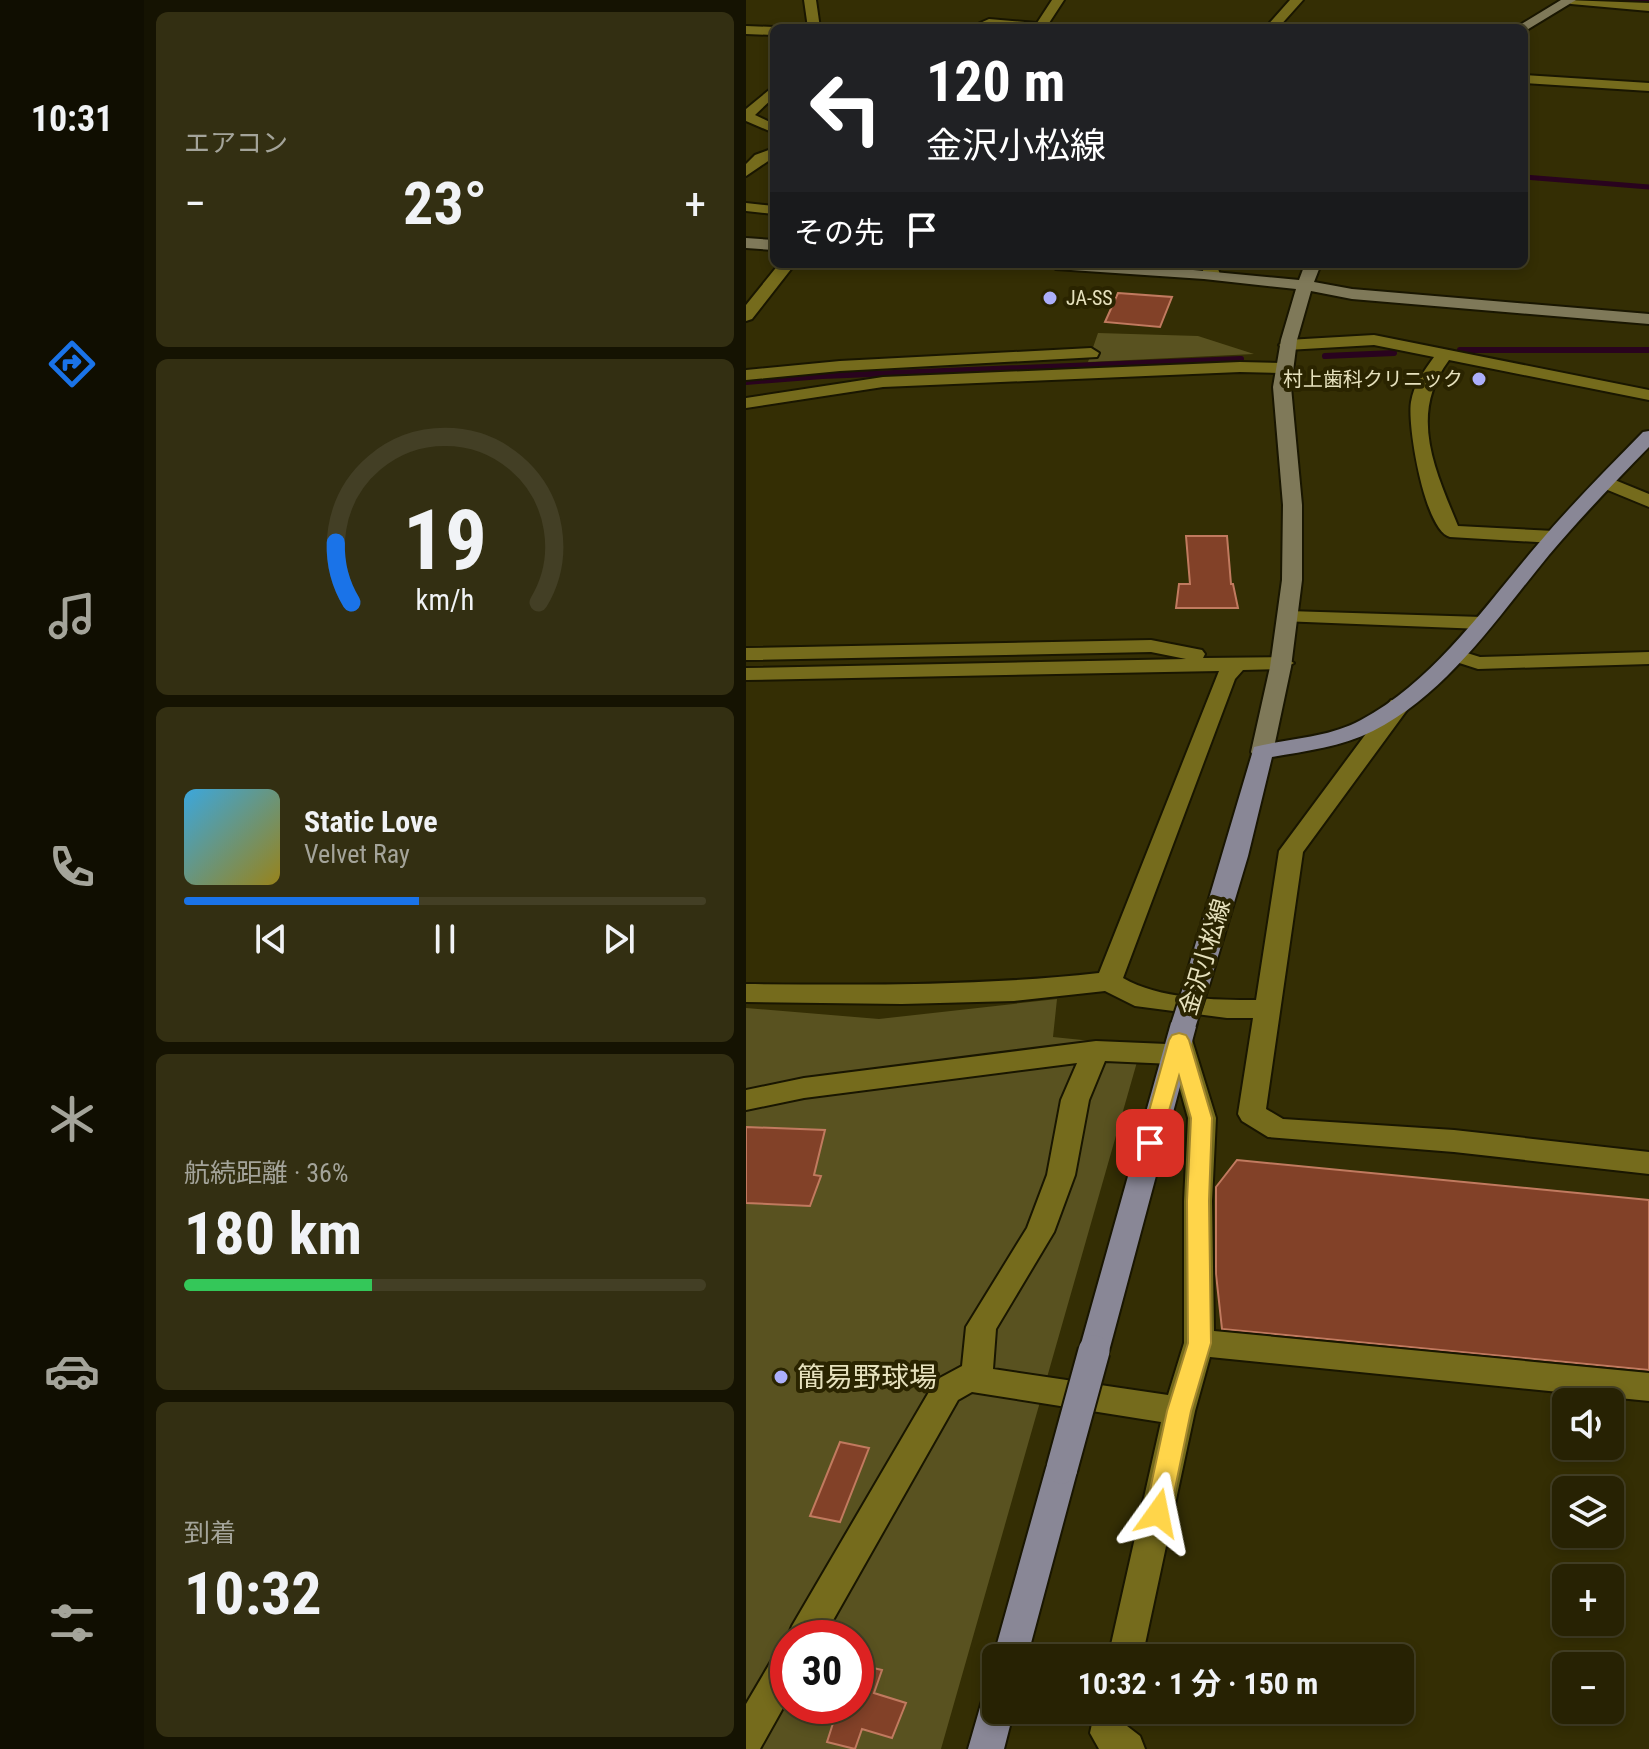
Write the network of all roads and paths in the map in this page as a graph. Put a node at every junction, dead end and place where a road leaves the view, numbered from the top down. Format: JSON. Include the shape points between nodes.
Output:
{"nodes":[{"id":1,"x":810,"y":0,"type":"edge"},
{"id":2,"x":1058,"y":0,"type":"edge"},
{"id":3,"x":1297,"y":0,"type":"edge"},
{"id":4,"x":1570,"y":0,"type":"edge"},
{"id":5,"x":1649,"y":7,"type":"edge"},
{"id":6,"x":813,"y":24,"type":"edge"},
{"id":7,"x":1043,"y":24,"type":"edge"},
{"id":8,"x":1275,"y":24,"type":"edge"},
{"id":9,"x":1528,"y":24,"type":"edge"},
{"id":10,"x":746,"y":30,"type":"edge"},
{"id":11,"x":770,"y":31,"type":"edge"},
{"id":12,"x":1528,"y":79,"type":"edge"},
{"id":13,"x":1649,"y":87,"type":"edge"},
{"id":14,"x":770,"y":94,"type":"edge"},
{"id":15,"x":746,"y":116,"type":"edge"},
{"id":16,"x":748,"y":120,"type":"edge"},
{"id":17,"x":770,"y":128,"type":"edge"},
{"id":18,"x":770,"y":154,"type":"edge"},
{"id":19,"x":746,"y":172,"type":"edge"},
{"id":20,"x":746,"y":207,"type":"edge"},
{"id":21,"x":770,"y":210,"type":"edge"},
{"id":22,"x":746,"y":243,"type":"edge"},
{"id":23,"x":770,"y":245,"type":"edge"},
{"id":24,"x":784,"y":268,"type":"edge"},
{"id":25,"x":1179,"y":268,"type":"edge"},
{"id":26,"x":1311,"y":268,"type":"edge"},
{"id":27,"x":1210,"y":269,"type":"edge"},
{"id":28,"x":1305,"y":284,"type":"junction"},
{"id":29,"x":1649,"y":305,"type":"edge"},
{"id":30,"x":746,"y":316,"type":"edge"},
{"id":31,"x":1649,"y":319,"type":"edge"},
{"id":32,"x":1287,"y":345,"type":"junction"},
{"id":33,"x":1091,"y":353,"type":"dead end"},
{"id":34,"x":1444,"y":355,"type":"junction"},
{"id":35,"x":1283,"y":368,"type":"junction"},
{"id":36,"x":746,"y":375,"type":"edge"},
{"id":37,"x":1649,"y":395,"type":"edge"},
{"id":38,"x":746,"y":403,"type":"edge"},
{"id":39,"x":1647,"y":441,"type":"edge"},
{"id":40,"x":1605,"y":482,"type":"junction"},
{"id":41,"x":1649,"y":501,"type":"edge"},
{"id":42,"x":1554,"y":537,"type":"junction"},
{"id":43,"x":1288,"y":617,"type":"junction"},
{"id":44,"x":1482,"y":623,"type":"junction"},
{"id":45,"x":746,"y":654,"type":"edge"},
{"id":46,"x":1454,"y":655,"type":"junction"},
{"id":47,"x":1649,"y":658,"type":"edge"},
{"id":48,"x":1242,"y":663,"type":"junction"},
{"id":49,"x":1283,"y":663,"type":"junction"},
{"id":50,"x":746,"y":674,"type":"edge"},
{"id":51,"x":1399,"y":705,"type":"junction"},
{"id":52,"x":1262,"y":752,"type":"junction"},
{"id":53,"x":1109,"y":981,"type":"junction"},
{"id":54,"x":746,"y":993,"type":"edge"},
{"id":55,"x":1266,"y":1009,"type":"junction"},
{"id":56,"x":1179,"y":1039,"type":"junction"},
{"id":57,"x":1096,"y":1051,"type":"junction"},
{"id":58,"x":746,"y":1100,"type":"edge"},
{"id":59,"x":1649,"y":1163,"type":"edge"},
{"id":60,"x":1199,"y":1343,"type":"junction"},
{"id":61,"x":977,"y":1374,"type":"junction"},
{"id":62,"x":1649,"y":1387,"type":"edge"},
{"id":63,"x":1179,"y":1411,"type":"junction"},
{"id":64,"x":814,"y":1620,"type":"edge"},
{"id":65,"x":1014,"y":1644,"type":"edge"},
{"id":66,"x":1128,"y":1644,"type":"edge"},
{"id":67,"x":770,"y":1696,"type":"edge"},
{"id":68,"x":992,"y":1724,"type":"edge"},
{"id":69,"x":1110,"y":1724,"type":"edge"},
{"id":70,"x":746,"y":1738,"type":"edge"},
{"id":71,"x":986,"y":1749,"type":"edge"},
{"id":72,"x":1127,"y":1749,"type":"edge"}],
"edges":[{"from":1,"to":6,"type":"street"},
{"from":2,"to":7,"type":"street"},
{"from":3,"to":8,"type":"street"},
{"from":4,"to":5,"type":"street"},
{"from":4,"to":9,"type":"main road"},
{"from":10,"to":11,"type":"street"},
{"from":12,"to":13,"type":"street"},
{"from":14,"to":15,"type":"street"},
{"from":16,"to":17,"type":"street"},
{"from":18,"to":19,"type":"street"},
{"from":20,"to":21,"type":"street"},
{"from":22,"to":23,"type":"main road"},
{"from":24,"to":30,"type":"street"},
{"from":25,"to":27,"type":"main road"},
{"from":26,"to":28,"type":"main road"},
{"from":27,"to":28,"type":"main road"},
{"from":28,"to":29,"type":"main road","via":[[1352,282]]},
{"from":28,"to":31,"type":"main road","via":[[1352,294]]},
{"from":28,"to":32,"type":"main road"},
{"from":32,"to":34,"type":"street","via":[[1374,340]]},
{"from":32,"to":35,"type":"main road"},
{"from":33,"to":36,"type":"street"},
{"from":34,"to":37,"type":"street"},
{"from":34,"to":42,"type":"street","via":[[1425,383],[1419,421],[1425,462],[1450,531]]},
{"from":35,"to":38,"type":"street","via":[[883,382]]},
{"from":35,"to":43,"type":"main road","via":[[1294,524]]},
{"from":39,"to":40,"type":"main road"},
{"from":40,"to":41,"type":"street"},
{"from":40,"to":42,"type":"main road"},
{"from":42,"to":44,"type":"main road"},
{"from":43,"to":44,"type":"street"},
{"from":43,"to":49,"type":"main road"},
{"from":44,"to":46,"type":"main road"},
{"from":45,"to":48,"type":"street","via":[[1151,646]]},
{"from":46,"to":47,"type":"street","via":[[1478,663]]},
{"from":46,"to":51,"type":"main road"},
{"from":48,"to":49,"type":"street"},
{"from":48,"to":50,"type":"street"},
{"from":48,"to":53,"type":"street","via":[[1225,677]]},
{"from":49,"to":52,"type":"main road"},
{"from":51,"to":52,"type":"main road","via":[[1338,736]]},
{"from":51,"to":55,"type":"street","via":[[1291,851]]},
{"from":52,"to":56,"type":"main road","name":"金沢小松線","bridge":true},
{"from":53,"to":54,"type":"street","via":[[1014,992]]},
{"from":53,"to":55,"type":"street","via":[[1135,997]]},
{"from":55,"to":59,"type":"street","via":[[1252,1114],[1278,1129],[1454,1141]]},
{"from":56,"to":57,"type":"street"},
{"from":56,"to":60,"type":"street","via":[[1202,1118]]},
{"from":56,"to":65,"type":"main road","name":"金沢小松線","bridge":true},
{"from":57,"to":58,"type":"street"},
{"from":57,"to":61,"type":"street","via":[[1075,1100],[1061,1175],[1040,1232],[981,1327]]},
{"from":60,"to":62,"type":"street"},
{"from":60,"to":63,"type":"street"},
{"from":61,"to":63,"type":"street","via":[[977,1380]]},
{"from":61,"to":64,"type":"street","via":[[947,1390]]},
{"from":63,"to":66,"type":"street"},
{"from":67,"to":70,"type":"street"},
{"from":68,"to":71,"type":"main road"},
{"from":69,"to":72,"type":"street","via":[[1108,1733]]}]}
